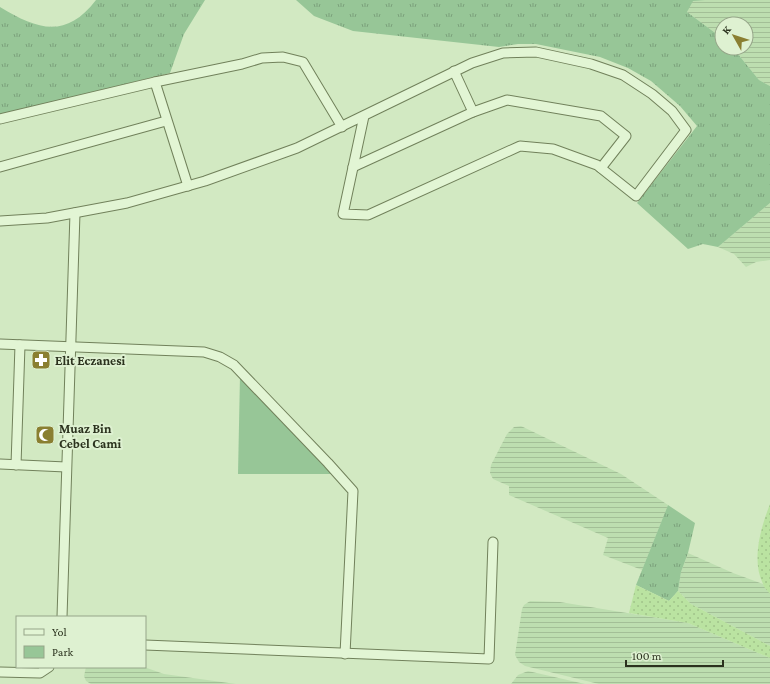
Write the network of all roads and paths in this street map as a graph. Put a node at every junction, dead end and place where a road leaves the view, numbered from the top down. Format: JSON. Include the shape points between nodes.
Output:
{"nodes":[{"id":1,"x":454,"y":71,"type":"junction"},
{"id":2,"x":155,"y":82,"type":"junction"},
{"id":3,"x":473,"y":112,"type":"junction"},
{"id":4,"x":364,"y":116,"type":"junction"},
{"id":5,"x":0,"y":120,"type":"edge"},
{"id":6,"x":166,"y":121,"type":"junction"},
{"id":7,"x":342,"y":127,"type":"junction"},
{"id":8,"x":0,"y":167,"type":"edge"},
{"id":9,"x":353,"y":167,"type":"junction"},
{"id":10,"x":601,"y":168,"type":"junction"},
{"id":11,"x":188,"y":186,"type":"junction"},
{"id":12,"x":75,"y":213,"type":"junction"},
{"id":13,"x":0,"y":222,"type":"edge"},
{"id":14,"x":0,"y":344,"type":"edge"},
{"id":15,"x":20,"y":345,"type":"junction"},
{"id":16,"x":70,"y":347,"type":"junction"},
{"id":17,"x":0,"y":464,"type":"edge"},
{"id":18,"x":16,"y":465,"type":"junction"},
{"id":19,"x":66,"y":467,"type":"junction"},
{"id":20,"x":493,"y":542,"type":"dead end"},
{"id":21,"x":62,"y":616,"type":"edge"},
{"id":22,"x":146,"y":645,"type":"edge"},
{"id":23,"x":346,"y":654,"type":"junction"},
{"id":24,"x":48,"y":668,"type":"edge"},
{"id":25,"x":0,"y":672,"type":"edge"}],
"edges":[{"from":1,"to":3,"type":"street"},
{"from":1,"to":4,"type":"street"},
{"from":1,"to":10,"type":"street","via":[[503,53],[536,52],[591,64],[623,75],[652,94],[672,111],[686,130],[636,196]]},
{"from":2,"to":5,"type":"street"},
{"from":2,"to":6,"type":"street"},
{"from":2,"to":7,"type":"street","via":[[262,58],[283,57],[303,62]]},
{"from":3,"to":9,"type":"street"},
{"from":3,"to":10,"type":"street","via":[[507,100],[601,116],[626,136]]},
{"from":4,"to":7,"type":"street"},
{"from":4,"to":9,"type":"street"},
{"from":6,"to":8,"type":"street"},
{"from":6,"to":11,"type":"street"},
{"from":7,"to":11,"type":"street","via":[[297,148]]},
{"from":9,"to":10,"type":"street","via":[[343,214],[368,215],[520,146],[553,149]]},
{"from":11,"to":12,"type":"street","via":[[127,203]]},
{"from":12,"to":13,"type":"street"},
{"from":12,"to":16,"type":"street"},
{"from":14,"to":15,"type":"street"},
{"from":15,"to":16,"type":"street"},
{"from":15,"to":18,"type":"street"},
{"from":16,"to":19,"type":"street"},
{"from":16,"to":23,"type":"street","via":[[204,352],[220,357],[234,365],[328,463],[353,491]]},
{"from":17,"to":18,"type":"street"},
{"from":18,"to":19,"type":"street"},
{"from":19,"to":21,"type":"street"},
{"from":20,"to":23,"type":"street","via":[[488,659]]},
{"from":22,"to":23,"type":"street"},
{"from":24,"to":25,"type":"street","via":[[40,673]]}]}
